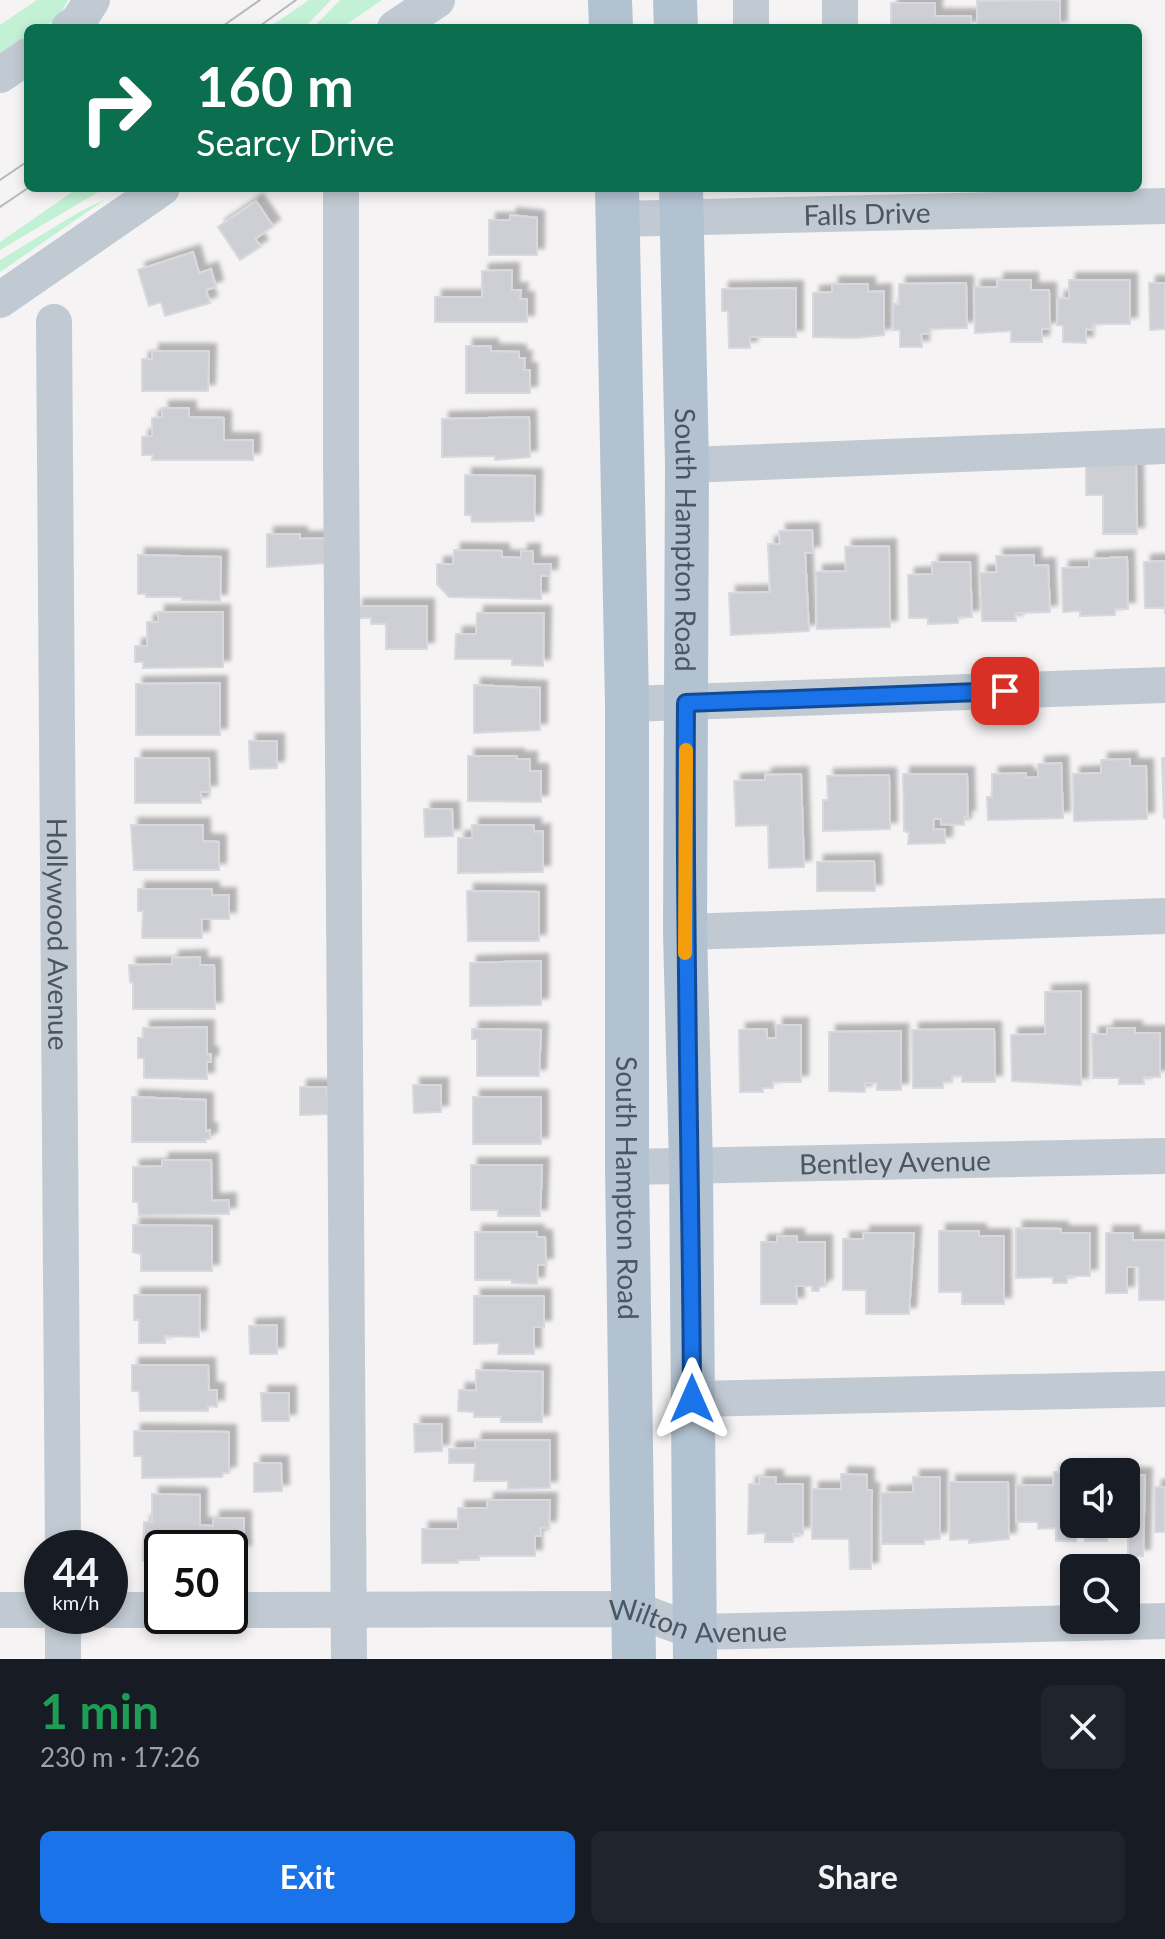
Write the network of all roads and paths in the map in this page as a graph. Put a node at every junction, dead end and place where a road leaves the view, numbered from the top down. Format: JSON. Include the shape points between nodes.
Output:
{"nodes":[{"id":1,"x":92,"y":0,"type":"edge"},
{"id":2,"x":437,"y":0,"type":"edge"},
{"id":3,"x":610,"y":0,"type":"edge"},
{"id":4,"x":675,"y":0,"type":"edge"},
{"id":5,"x":751,"y":0,"type":"edge"},
{"id":6,"x":840,"y":0,"type":"edge"},
{"id":7,"x":75,"y":24,"type":"edge"},
{"id":8,"x":401,"y":24,"type":"edge"},
{"id":9,"x":611,"y":24,"type":"edge"},
{"id":10,"x":676,"y":24,"type":"edge"},
{"id":11,"x":751,"y":24,"type":"edge"},
{"id":12,"x":840,"y":24,"type":"edge"},
{"id":13,"x":24,"y":59,"type":"edge"},
{"id":14,"x":0,"y":75,"type":"edge"},
{"id":15,"x":156,"y":192,"type":"edge"},
{"id":16,"x":341,"y":192,"type":"edge"},
{"id":17,"x":810,"y":202,"type":"edge"},
{"id":18,"x":618,"y":203,"type":"edge"},
{"id":19,"x":681,"y":204,"type":"edge"},
{"id":20,"x":1165,"y":206,"type":"edge"},
{"id":21,"x":0,"y":300,"type":"edge"},
{"id":22,"x":54,"y":322,"type":"dead end"},
{"id":23,"x":1165,"y":446,"type":"edge"},
{"id":24,"x":687,"y":465,"type":"junction"},
{"id":25,"x":1165,"y":685,"type":"edge"},
{"id":26,"x":686,"y":703,"type":"junction"},
{"id":27,"x":627,"y":704,"type":"junction"},
{"id":28,"x":1165,"y":916,"type":"edge"},
{"id":29,"x":685,"y":932,"type":"junction"},
{"id":30,"x":1165,"y":1156,"type":"edge"},
{"id":31,"x":691,"y":1165,"type":"junction"},
{"id":32,"x":627,"y":1167,"type":"junction"},
{"id":33,"x":1165,"y":1389,"type":"edge"},
{"id":34,"x":692,"y":1399,"type":"junction"},
{"id":35,"x":63,"y":1530,"type":"edge"},
{"id":36,"x":349,"y":1609,"type":"junction"},
{"id":37,"x":634,"y":1609,"type":"junction"},
{"id":38,"x":0,"y":1610,"type":"edge"},
{"id":39,"x":24,"y":1610,"type":"edge"},
{"id":40,"x":248,"y":1610,"type":"edge"},
{"id":41,"x":1165,"y":1621,"type":"edge"},
{"id":42,"x":63,"y":1634,"type":"edge"},
{"id":43,"x":695,"y":1645,"type":"edge"},
{"id":44,"x":63,"y":1659,"type":"edge"},
{"id":45,"x":349,"y":1659,"type":"edge"},
{"id":46,"x":634,"y":1659,"type":"edge"}],
"edges":[{"from":1,"to":7,"type":"street"},
{"from":2,"to":8,"type":"street"},
{"from":3,"to":9,"type":"main road"},
{"from":4,"to":10,"type":"main road"},
{"from":5,"to":11,"type":"street"},
{"from":6,"to":12,"type":"street"},
{"from":13,"to":14,"type":"street"},
{"from":15,"to":21,"type":"street"},
{"from":16,"to":36,"type":"street"},
{"from":17,"to":19,"type":"street","name":"Falls Drive"},
{"from":17,"to":20,"type":"street","name":"Falls Drive"},
{"from":18,"to":19,"type":"street","name":"Falls Drive"},
{"from":18,"to":27,"type":"main road","name":"South Hampton Road"},
{"from":19,"to":24,"type":"main road","name":"South Hampton Road"},
{"from":22,"to":35,"type":"street","name":"Hollywood Avenue"},
{"from":23,"to":24,"type":"street"},
{"from":24,"to":26,"type":"main road","name":"South Hampton Road"},
{"from":25,"to":26,"type":"street"},
{"from":26,"to":27,"type":"street"},
{"from":26,"to":29,"type":"main road","name":"South Hampton Road"},
{"from":27,"to":32,"type":"main road","name":"South Hampton Road"},
{"from":28,"to":29,"type":"street"},
{"from":29,"to":31,"type":"main road","name":"South Hampton Road"},
{"from":30,"to":31,"type":"street","name":"Bentley Avenue"},
{"from":31,"to":32,"type":"street","name":"Bentley Avenue"},
{"from":31,"to":34,"type":"main road","name":"South Hampton Road"},
{"from":32,"to":37,"type":"main road","name":"South Hampton Road"},
{"from":33,"to":34,"type":"street"},
{"from":34,"to":43,"type":"main road","name":"South Hampton Road"},
{"from":36,"to":37,"type":"street","name":"Wilton Avenue"},
{"from":36,"to":40,"type":"street","name":"Wilton Avenue"},
{"from":36,"to":45,"type":"street"},
{"from":37,"to":43,"type":"street","name":"Wilton Avenue"},
{"from":37,"to":46,"type":"main road","name":"South Hampton Road"},
{"from":38,"to":39,"type":"street"},
{"from":41,"to":43,"type":"street","name":"Wilton Avenue"},
{"from":42,"to":44,"type":"street"}]}
